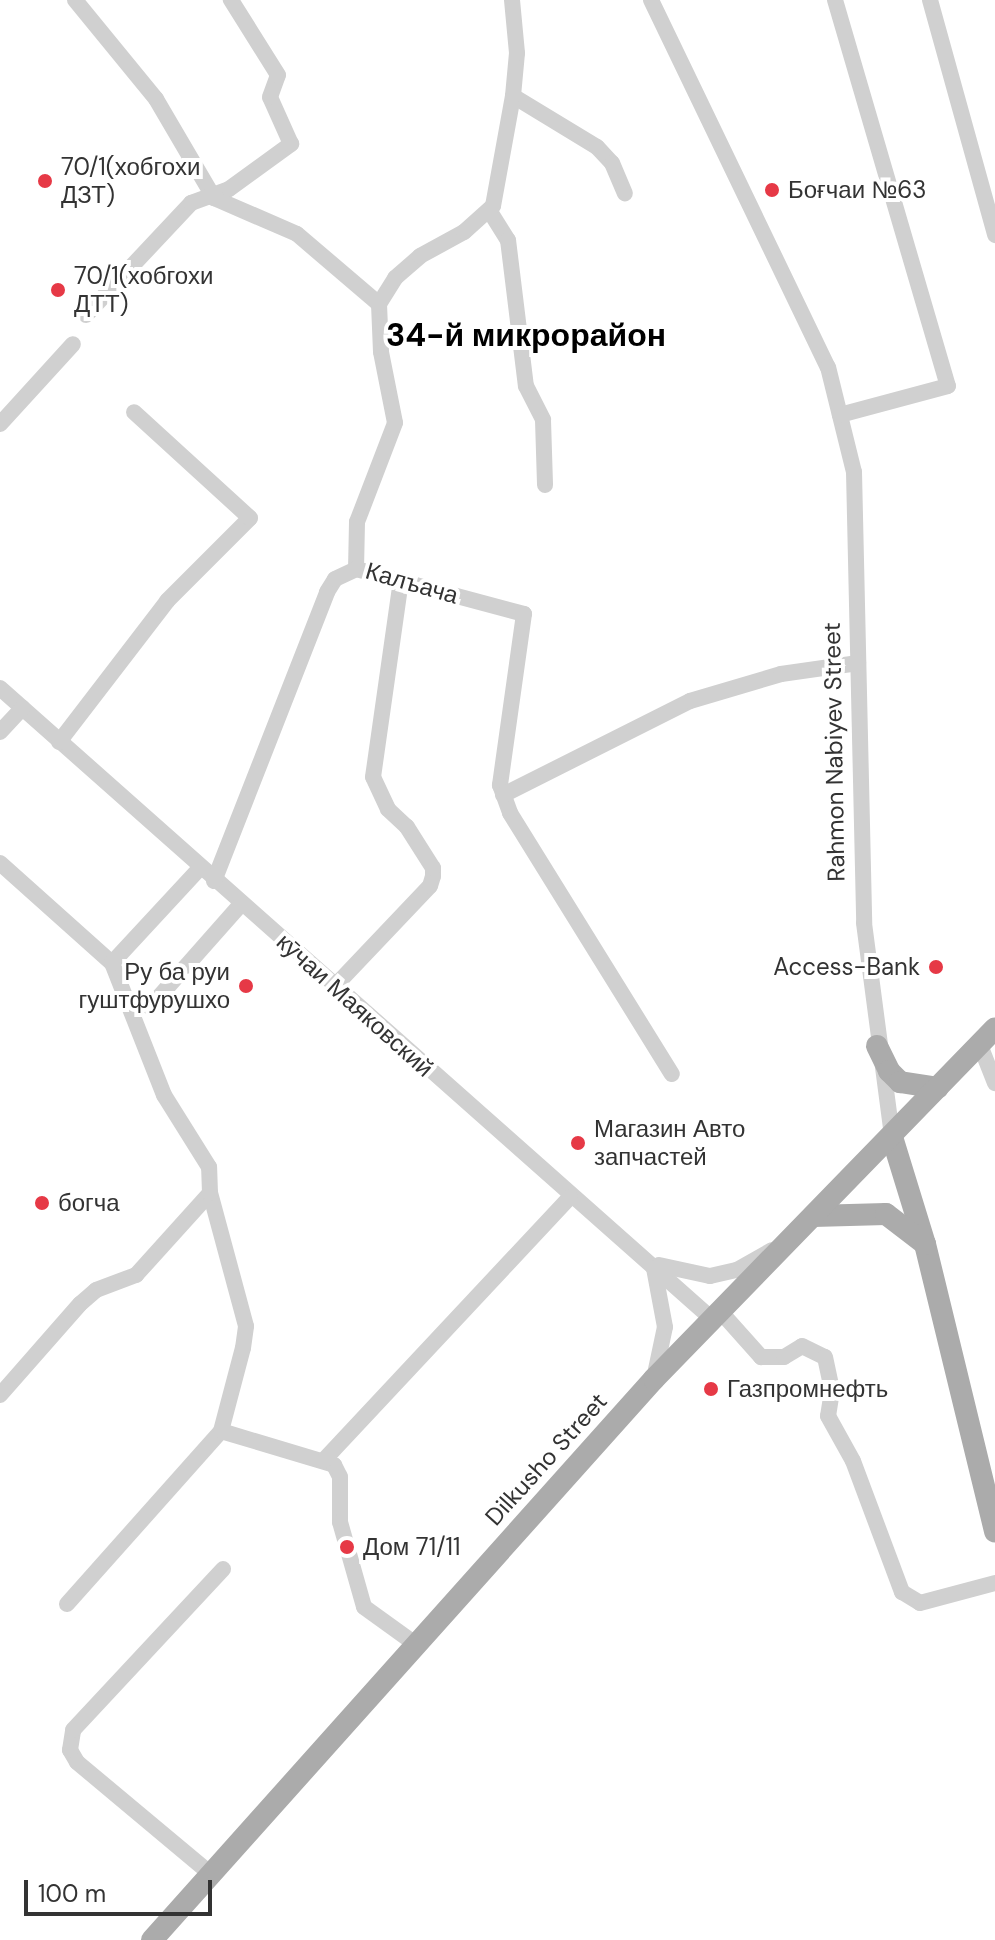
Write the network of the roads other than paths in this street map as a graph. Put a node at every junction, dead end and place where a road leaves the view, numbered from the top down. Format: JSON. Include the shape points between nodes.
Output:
{"nodes":[{"id":1,"x":75,"y":0,"type":"edge"},
{"id":2,"x":231,"y":0,"type":"edge"},
{"id":3,"x":512,"y":0,"type":"edge"},
{"id":4,"x":651,"y":0,"type":"edge"},
{"id":5,"x":835,"y":0,"type":"edge"},
{"id":6,"x":930,"y":0,"type":"edge"},
{"id":7,"x":513,"y":96,"type":"junction"},
{"id":8,"x":625,"y":193,"type":"dead end"},
{"id":9,"x":214,"y":198,"type":"junction"},
{"id":10,"x":489,"y":210,"type":"junction"},
{"id":11,"x":995,"y":235,"type":"edge"},
{"id":12,"x":379,"y":304,"type":"junction"},
{"id":13,"x":86,"y":315,"type":"dead end"},
{"id":14,"x":73,"y":344,"type":"dead end"},
{"id":15,"x":134,"y":412,"type":"dead end"},
{"id":16,"x":840,"y":415,"type":"junction"},
{"id":17,"x":0,"y":424,"type":"edge"},
{"id":18,"x":545,"y":485,"type":"dead end"},
{"id":19,"x":356,"y":569,"type":"junction"},
{"id":20,"x":401,"y":581,"type":"junction"},
{"id":21,"x":858,"y":663,"type":"junction"},
{"id":22,"x":0,"y":688,"type":"edge"},
{"id":23,"x":22,"y":708,"type":"junction"},
{"id":24,"x":0,"y":732,"type":"edge"},
{"id":25,"x":59,"y":742,"type":"junction"},
{"id":26,"x":503,"y":795,"type":"junction"},
{"id":27,"x":0,"y":863,"type":"edge"},
{"id":28,"x":200,"y":868,"type":"junction"},
{"id":29,"x":214,"y":881,"type":"junction"},
{"id":30,"x":241,"y":904,"type":"junction"},
{"id":31,"x":112,"y":963,"type":"junction"},
{"id":32,"x":334,"y":987,"type":"junction"},
{"id":33,"x":150,"y":1007,"type":"dead end"},
{"id":34,"x":988,"y":1037,"type":"edge"},
{"id":35,"x":877,"y":1046,"type":"junction"},
{"id":36,"x":672,"y":1074,"type":"dead end"},
{"id":37,"x":995,"y":1083,"type":"edge"},
{"id":38,"x":938,"y":1088,"type":"junction"},
{"id":39,"x":892,"y":1137,"type":"junction"},
{"id":40,"x":210,"y":1193,"type":"junction"},
{"id":41,"x":570,"y":1197,"type":"junction"},
{"id":42,"x":813,"y":1216,"type":"junction"},
{"id":43,"x":787,"y":1241,"type":"junction"},
{"id":44,"x":925,"y":1244,"type":"junction"},
{"id":45,"x":651,"y":1264,"type":"junction"},
{"id":46,"x":716,"y":1315,"type":"junction"},
{"id":47,"x":654,"y":1379,"type":"junction"},
{"id":48,"x":0,"y":1395,"type":"edge"},
{"id":49,"x":221,"y":1431,"type":"junction"},
{"id":50,"x":324,"y":1460,"type":"junction"},
{"id":51,"x":995,"y":1532,"type":"edge"},
{"id":52,"x":223,"y":1569,"type":"dead end"},
{"id":53,"x":995,"y":1583,"type":"edge"},
{"id":54,"x":67,"y":1604,"type":"dead end"},
{"id":55,"x":414,"y":1643,"type":"junction"},
{"id":56,"x":212,"y":1875,"type":"junction"},
{"id":57,"x":152,"y":1940,"type":"edge"}],
"edges":[{"from":1,"to":9,"type":"street","via":[[156,99]]},
{"from":2,"to":9,"type":"street","via":[[278,75],[270,97],[291,144]]},
{"from":3,"to":7,"type":"street","via":[[517,53]]},
{"from":4,"to":16,"type":"street","name":"Rahmon Nabiyev Street","via":[[828,367]]},
{"from":5,"to":16,"type":"street","via":[[948,386]]},
{"from":6,"to":11,"type":"street"},
{"from":7,"to":8,"type":"street","via":[[597,147],[612,163]]},
{"from":7,"to":10,"type":"street"},
{"from":9,"to":12,"type":"street","via":[[297,234]]},
{"from":9,"to":13,"type":"street","via":[[191,203]]},
{"from":10,"to":12,"type":"street","via":[[464,232],[420,256],[395,278]]},
{"from":10,"to":18,"type":"street","via":[[508,240],[526,386],[543,420]]},
{"from":12,"to":19,"type":"street","name":"Калъача","via":[[381,352],[395,423],[357,522]]},
{"from":14,"to":17,"type":"street"},
{"from":15,"to":25,"type":"street","via":[[250,518],[167,601]]},
{"from":16,"to":21,"type":"street","name":"Rahmon Nabiyev Street","via":[[854,472]]},
{"from":19,"to":20,"type":"street","name":"Калъача"},
{"from":19,"to":29,"type":"street","via":[[335,579],[327,592]]},
{"from":20,"to":26,"type":"street","name":"Калъача","via":[[524,614],[503,739]]},
{"from":20,"to":32,"type":"street","via":[[373,777],[388,809],[407,827],[433,868],[433,876],[430,886]]},
{"from":21,"to":26,"type":"street","via":[[781,674],[690,701]]},
{"from":21,"to":35,"type":"street","name":"Rahmon Nabiyev Street","via":[[862,880]]},
{"from":22,"to":23,"type":"street","name":"кӯчаи Маяковский"},
{"from":23,"to":24,"type":"street"},
{"from":23,"to":25,"type":"street","name":"кӯчаи Маяковский"},
{"from":25,"to":28,"type":"street","name":"кӯчаи Маяковский"},
{"from":26,"to":36,"type":"street","name":"Калъача"},
{"from":27,"to":31,"type":"street"},
{"from":28,"to":29,"type":"street","name":"кӯчаи Маяковский"},
{"from":28,"to":31,"type":"street"},
{"from":29,"to":30,"type":"street","name":"кӯчаи Маяковский"},
{"from":30,"to":32,"type":"street","name":"кӯчаи Маяковский"},
{"from":30,"to":33,"type":"street"},
{"from":31,"to":40,"type":"street","via":[[164,1095],[209,1167]]},
{"from":32,"to":41,"type":"street","name":"кӯчаи Маяковский"},
{"from":34,"to":37,"type":"street"},
{"from":34,"to":38,"type":"main road","name":"Dilkusho Street"},
{"from":35,"to":38,"type":"main road","via":[[900,1082]]},
{"from":35,"to":39,"type":"street","name":"Rahmon Nabiyev Street"},
{"from":38,"to":39,"type":"main road","name":"Dilkusho Street"},
{"from":39,"to":42,"type":"main road","name":"Dilkusho Street"},
{"from":39,"to":44,"type":"main road","name":"Rahmon Nabiyev Street"},
{"from":40,"to":48,"type":"street","via":[[136,1275],[96,1290],[80,1304]]},
{"from":40,"to":49,"type":"street","via":[[246,1326]]},
{"from":41,"to":45,"type":"street","name":"кӯчаи Маяковский"},
{"from":41,"to":50,"type":"street"},
{"from":42,"to":43,"type":"main road","name":"Dilkusho Street"},
{"from":42,"to":44,"type":"main road","via":[[886,1214]]},
{"from":43,"to":45,"type":"street","via":[[737,1270],[710,1276]]},
{"from":43,"to":46,"type":"main road","name":"Dilkusho Street"},
{"from":44,"to":51,"type":"main road","name":"Rahmon Nabiyev Street"},
{"from":45,"to":46,"type":"street","name":"кӯчаи Маяковский"},
{"from":45,"to":47,"type":"street","via":[[665,1327]]},
{"from":46,"to":47,"type":"main road","name":"Dilkusho Street"},
{"from":46,"to":53,"type":"street","name":"кӯчаи Маяковский","via":[[761,1357],[784,1357],[802,1346],[825,1357],[832,1391],[828,1416],[853,1461],[902,1592],[920,1603]]},
{"from":47,"to":55,"type":"main road","name":"Dilkusho Street"},
{"from":49,"to":50,"type":"street"},
{"from":49,"to":54,"type":"street"},
{"from":50,"to":55,"type":"street","via":[[340,1477],[340,1522],[364,1607]]},
{"from":52,"to":56,"type":"street","via":[[73,1730],[70,1750],[77,1762]]},
{"from":55,"to":56,"type":"main road","name":"Dilkusho Street"},
{"from":56,"to":57,"type":"main road","name":"Dilkusho Street"}]}
